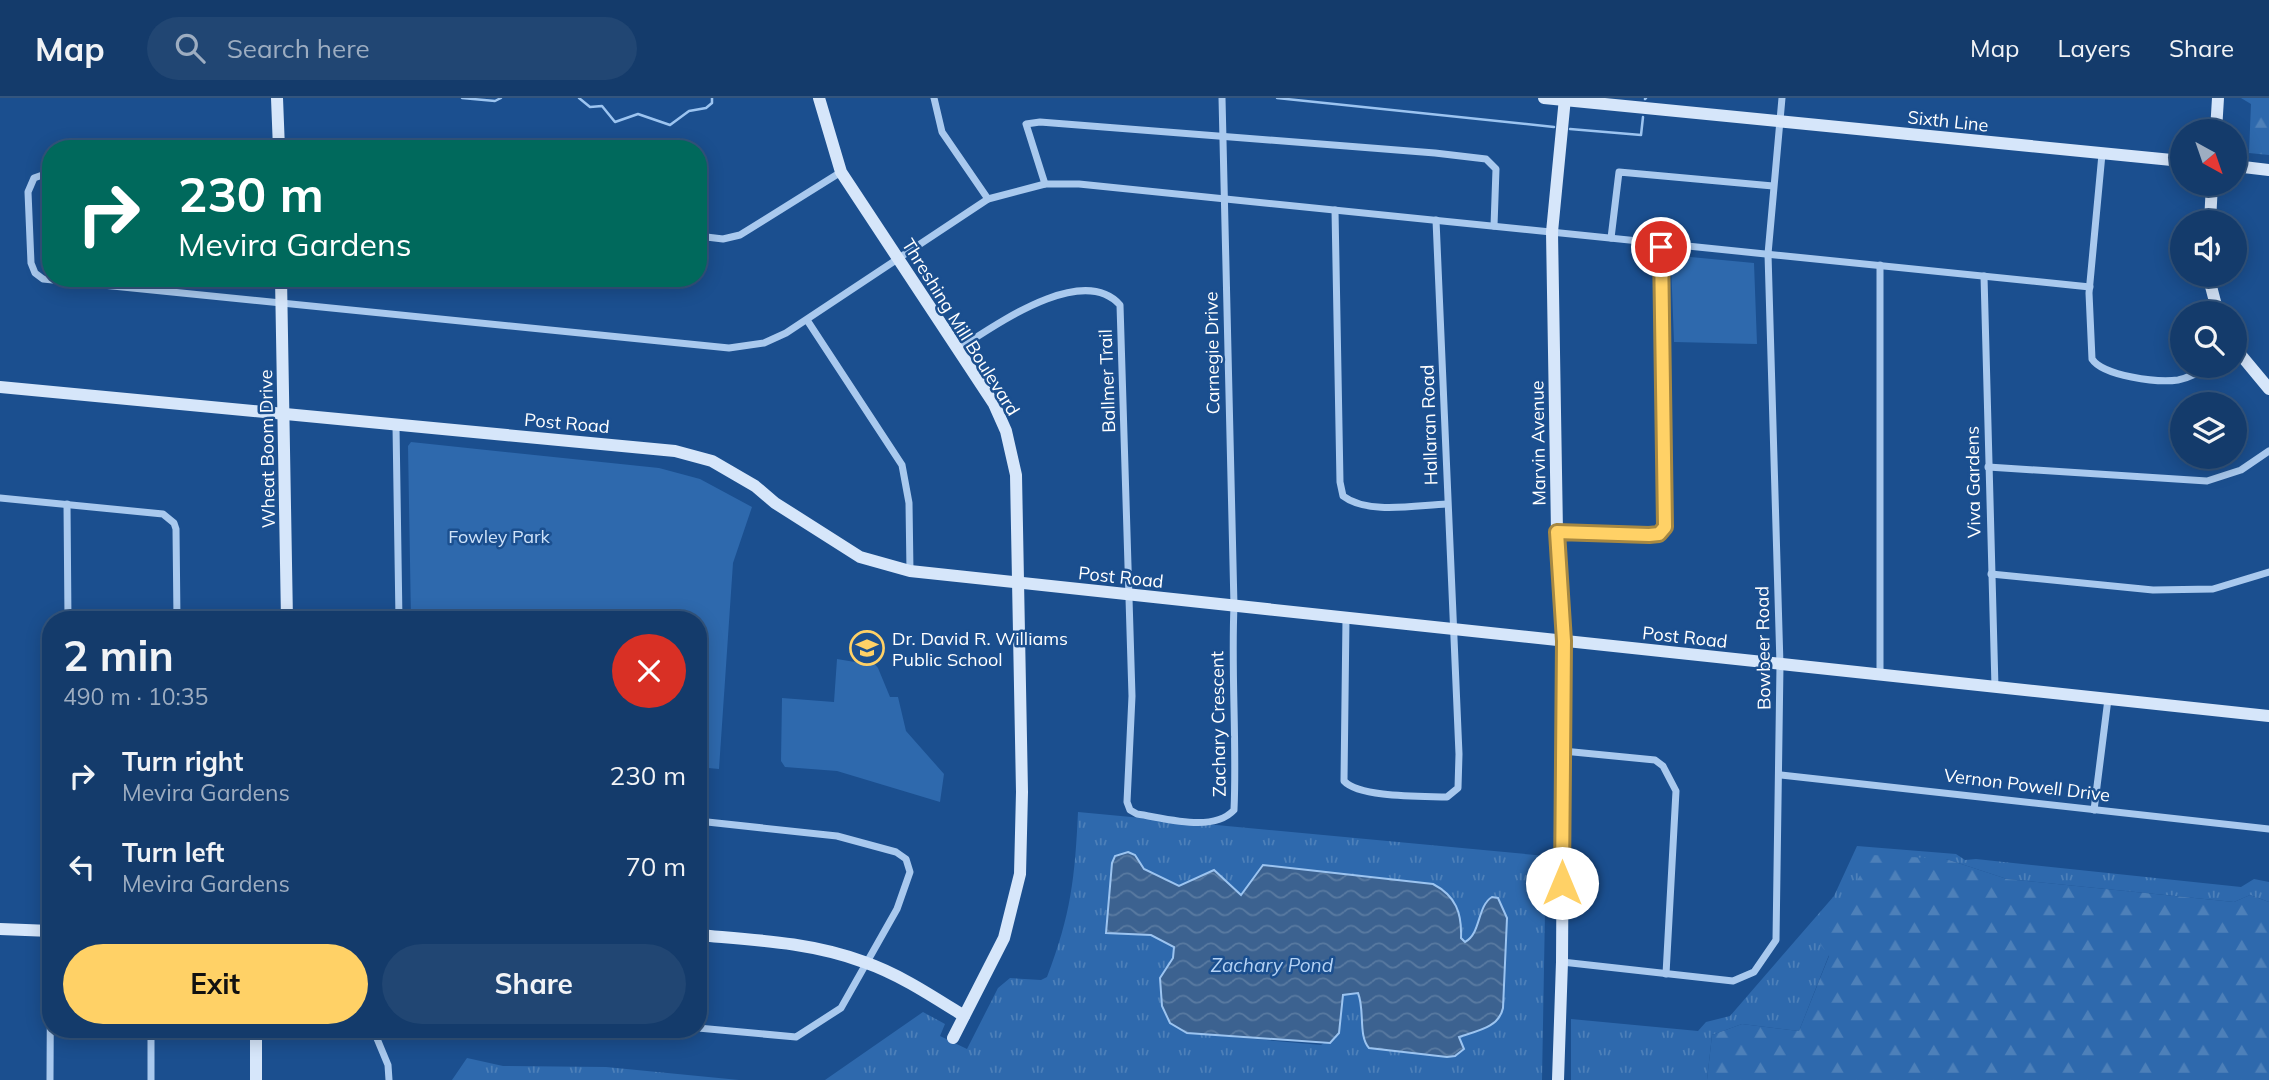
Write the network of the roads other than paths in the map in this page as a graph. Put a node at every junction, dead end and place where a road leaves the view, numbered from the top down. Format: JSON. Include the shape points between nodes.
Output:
{"nodes":[{"id":1,"x":277,"y":98,"type":"edge"},
{"id":2,"x":819,"y":98,"type":"edge"},
{"id":3,"x":934,"y":98,"type":"edge"},
{"id":4,"x":1222,"y":98,"type":"edge"},
{"id":5,"x":1544,"y":98,"type":"edge"},
{"id":6,"x":1782,"y":98,"type":"edge"},
{"id":7,"x":2218,"y":98,"type":"edge"},
{"id":8,"x":1565,"y":99,"type":"edge"},
{"id":9,"x":2217,"y":119,"type":"edge"},
{"id":10,"x":1778,"y":121,"type":"junction"},
{"id":11,"x":1222,"y":138,"type":"junction"},
{"id":12,"x":279,"y":140,"type":"edge"},
{"id":13,"x":2102,"y":153,"type":"junction"},
{"id":14,"x":2170,"y":160,"type":"edge"},
{"id":15,"x":2247,"y":167,"type":"edge"},
{"id":16,"x":2269,"y":170,"type":"edge"},
{"id":17,"x":841,"y":172,"type":"junction"},
{"id":18,"x":42,"y":174,"type":"edge"},
{"id":19,"x":1045,"y":184,"type":"junction"},
{"id":20,"x":1773,"y":186,"type":"junction"},
{"id":21,"x":1224,"y":198,"type":"junction"},
{"id":22,"x":988,"y":199,"type":"junction"},
{"id":23,"x":1335,"y":210,"type":"junction"},
{"id":24,"x":1436,"y":220,"type":"junction"},
{"id":25,"x":1494,"y":226,"type":"junction"},
{"id":26,"x":1552,"y":232,"type":"junction"},
{"id":27,"x":707,"y":237,"type":"edge"},
{"id":28,"x":1611,"y":238,"type":"junction"},
{"id":29,"x":1661,"y":243,"type":"junction"},
{"id":30,"x":1768,"y":254,"type":"junction"},
{"id":31,"x":898,"y":260,"type":"junction"},
{"id":32,"x":1880,"y":265,"type":"junction"},
{"id":33,"x":1984,"y":276,"type":"junction"},
{"id":34,"x":42,"y":278,"type":"edge"},
{"id":35,"x":117,"y":287,"type":"edge"},
{"id":36,"x":281,"y":287,"type":"edge"},
{"id":37,"x":2090,"y":287,"type":"junction"},
{"id":38,"x":281,"y":302,"type":"junction"},
{"id":39,"x":807,"y":320,"type":"junction"},
{"id":40,"x":958,"y":349,"type":"junction"},
{"id":41,"x":2247,"y":362,"type":"edge"},
{"id":42,"x":2182,"y":378,"type":"edge"},
{"id":43,"x":0,"y":387,"type":"edge"},
{"id":44,"x":2269,"y":389,"type":"edge"},
{"id":45,"x":283,"y":414,"type":"junction"},
{"id":46,"x":396,"y":426,"type":"junction"},
{"id":47,"x":2269,"y":451,"type":"edge"},
{"id":48,"x":1989,"y":467,"type":"junction"},
{"id":49,"x":0,"y":498,"type":"edge"},
{"id":50,"x":67,"y":504,"type":"junction"},
{"id":51,"x":1447,"y":504,"type":"junction"},
{"id":52,"x":1557,"y":532,"type":"junction"},
{"id":53,"x":910,"y":571,"type":"junction"},
{"id":54,"x":2269,"y":572,"type":"edge"},
{"id":55,"x":1991,"y":574,"type":"junction"},
{"id":56,"x":1019,"y":584,"type":"junction"},
{"id":57,"x":1129,"y":596,"type":"junction"},
{"id":58,"x":1234,"y":606,"type":"junction"},
{"id":59,"x":68,"y":611,"type":"edge"},
{"id":60,"x":177,"y":611,"type":"edge"},
{"id":61,"x":287,"y":611,"type":"edge"},
{"id":62,"x":399,"y":611,"type":"edge"},
{"id":63,"x":1346,"y":618,"type":"junction"},
{"id":64,"x":1452,"y":629,"type":"junction"},
{"id":65,"x":1564,"y":641,"type":"junction"},
{"id":66,"x":1780,"y":665,"type":"junction"},
{"id":67,"x":1880,"y":675,"type":"junction"},
{"id":68,"x":1995,"y":687,"type":"junction"},
{"id":69,"x":2108,"y":699,"type":"junction"},
{"id":70,"x":2269,"y":716,"type":"edge"},
{"id":71,"x":1562,"y":751,"type":"junction"},
{"id":72,"x":1781,"y":775,"type":"junction"},
{"id":73,"x":2094,"y":810,"type":"junction"},
{"id":74,"x":707,"y":822,"type":"edge"},
{"id":75,"x":2269,"y":829,"type":"edge"},
{"id":76,"x":0,"y":929,"type":"edge"},
{"id":77,"x":42,"y":930,"type":"edge"},
{"id":78,"x":707,"y":935,"type":"edge"},
{"id":79,"x":1562,"y":962,"type":"junction"},
{"id":80,"x":867,"y":963,"type":"junction"},
{"id":81,"x":1666,"y":974,"type":"junction"},
{"id":82,"x":964,"y":1016,"type":"junction"},
{"id":83,"x":707,"y":1029,"type":"edge"},
{"id":84,"x":50,"y":1038,"type":"edge"},
{"id":85,"x":150,"y":1038,"type":"edge"},
{"id":86,"x":256,"y":1038,"type":"edge"},
{"id":87,"x":377,"y":1038,"type":"edge"},
{"id":88,"x":953,"y":1038,"type":"dead end"},
{"id":89,"x":50,"y":1080,"type":"edge"},
{"id":90,"x":151,"y":1080,"type":"edge"},
{"id":91,"x":256,"y":1080,"type":"edge"},
{"id":92,"x":389,"y":1080,"type":"edge"},
{"id":93,"x":1558,"y":1080,"type":"edge"}],
"edges":[{"from":1,"to":12,"type":"street"},
{"from":2,"to":17,"type":"street","name":"Threshing Mill Boulevard"},
{"from":3,"to":22,"type":"street","via":[[942,132]]},
{"from":4,"to":11,"type":"street","name":"Carnegie Drive"},
{"from":5,"to":8,"type":"street","name":"Sixth Line"},
{"from":6,"to":10,"type":"street","name":"Bowbeer Road"},
{"from":7,"to":9,"type":"street"},
{"from":8,"to":10,"type":"street","name":"Sixth Line"},
{"from":8,"to":26,"type":"street","name":"Marvin Avenue"},
{"from":10,"to":13,"type":"street","name":"Sixth Line"},
{"from":10,"to":20,"type":"street","name":"Bowbeer Road"},
{"from":11,"to":19,"type":"street","via":[[1026,124]]},
{"from":11,"to":21,"type":"street","name":"Carnegie Drive"},
{"from":11,"to":25,"type":"street","via":[[1486,159],[1496,169]]},
{"from":13,"to":14,"type":"street","name":"Sixth Line"},
{"from":13,"to":37,"type":"street"},
{"from":15,"to":16,"type":"street"},
{"from":17,"to":27,"type":"street","via":[[740,235]]},
{"from":17,"to":31,"type":"street","name":"Threshing Mill Boulevard"},
{"from":18,"to":34,"type":"street","via":[[29,187],[30,263]]},
{"from":19,"to":21,"type":"street"},
{"from":19,"to":22,"type":"street"},
{"from":20,"to":28,"type":"street","via":[[1619,172]]},
{"from":20,"to":30,"type":"street","name":"Bowbeer Road"},
{"from":21,"to":23,"type":"street"},
{"from":21,"to":58,"type":"street","name":"Carnegie Drive"},
{"from":22,"to":31,"type":"street"},
{"from":23,"to":24,"type":"street"},
{"from":23,"to":51,"type":"street","via":[[1343,496],[1354,505]]},
{"from":24,"to":25,"type":"street"},
{"from":24,"to":51,"type":"street","name":"Hallaran Road"},
{"from":25,"to":26,"type":"street"},
{"from":26,"to":28,"type":"street"},
{"from":26,"to":52,"type":"street","name":"Marvin Avenue"},
{"from":28,"to":29,"type":"street"},
{"from":29,"to":30,"type":"street"},
{"from":29,"to":52,"type":"street","via":[[1665,527],[1659,534],[1649,535]]},
{"from":30,"to":32,"type":"street"},
{"from":30,"to":66,"type":"street","name":"Bowbeer Road"},
{"from":31,"to":39,"type":"street"},
{"from":31,"to":40,"type":"street","name":"Threshing Mill Boulevard"},
{"from":32,"to":33,"type":"street"},
{"from":32,"to":67,"type":"street"},
{"from":33,"to":37,"type":"street"},
{"from":33,"to":48,"type":"street","name":"Viva Gardens"},
{"from":35,"to":38,"type":"street"},
{"from":36,"to":38,"type":"street","name":"Wheat Boom Drive"},
{"from":37,"to":42,"type":"street","via":[[2095,364],[2111,372],[2156,380]]},
{"from":38,"to":39,"type":"street","via":[[729,348],[764,343]]},
{"from":38,"to":45,"type":"street","name":"Wheat Boom Drive"},
{"from":39,"to":53,"type":"street","via":[[899,458],[908,486]]},
{"from":40,"to":56,"type":"street","name":"Threshing Mill Boulevard","via":[[994,404],[1012,451]]},
{"from":40,"to":57,"type":"street","name":"Ballmer Trail","via":[[1013,313],[1052,295],[1099,293],[1112,296],[1120,305]]},
{"from":41,"to":44,"type":"street"},
{"from":43,"to":45,"type":"street","name":"Post Road"},
{"from":45,"to":46,"type":"street","name":"Post Road"},
{"from":45,"to":61,"type":"street","name":"Wheat Boom Drive"},
{"from":46,"to":53,"type":"street","name":"Post Road","via":[[661,449],[712,461],[850,551]]},
{"from":46,"to":62,"type":"street"},
{"from":47,"to":48,"type":"street","via":[[2241,470],[2207,481]]},
{"from":48,"to":55,"type":"street","name":"Viva Gardens"},
{"from":49,"to":50,"type":"street"},
{"from":50,"to":59,"type":"street"},
{"from":50,"to":60,"type":"street","via":[[170,518],[176,529]]},
{"from":51,"to":64,"type":"street","name":"Hallaran Road"},
{"from":52,"to":65,"type":"street","name":"Marvin Avenue"},
{"from":53,"to":56,"type":"street","name":"Post Road"},
{"from":54,"to":55,"type":"street","via":[[2213,589],[2154,590]]},
{"from":55,"to":68,"type":"street","name":"Viva Gardens"},
{"from":56,"to":57,"type":"street","name":"Post Road"},
{"from":56,"to":82,"type":"street","name":"Threshing Mill Boulevard","via":[[1020,874],[1004,938]]},
{"from":57,"to":58,"type":"street","name":"Post Road"},
{"from":57,"to":58,"type":"street","name":"Zachary Crescent","via":[[1132,696],[1127,802],[1137,814],[1166,818],[1221,821],[1234,810]]},
{"from":58,"to":63,"type":"street","name":"Post Road"},
{"from":63,"to":64,"type":"street","name":"Post Road"},
{"from":63,"to":64,"type":"street","name":"Hallaran Road","via":[[1344,781],[1351,788],[1370,792],[1447,797],[1458,788]]},
{"from":64,"to":65,"type":"street","name":"Post Road"},
{"from":65,"to":66,"type":"street","name":"Post Road"},
{"from":65,"to":71,"type":"street","name":"Marvin Avenue"},
{"from":66,"to":67,"type":"street","name":"Post Road"},
{"from":66,"to":72,"type":"street","name":"Bowbeer Road"},
{"from":67,"to":68,"type":"street","name":"Post Road"},
{"from":68,"to":69,"type":"street","name":"Post Road"},
{"from":69,"to":70,"type":"street","name":"Post Road"},
{"from":69,"to":73,"type":"street"},
{"from":71,"to":79,"type":"street","name":"Marvin Avenue"},
{"from":71,"to":81,"type":"street","via":[[1654,760],[1670,776],[1676,792]]},
{"from":72,"to":73,"type":"street","name":"Vernon Powell Drive"},
{"from":72,"to":81,"type":"street","name":"Bowbeer Road","via":[[1772,950],[1744,979]]},
{"from":73,"to":75,"type":"street","name":"Vernon Powell Drive"},
{"from":74,"to":80,"type":"street","via":[[830,834],[906,859],[910,872],[903,896]]},
{"from":76,"to":77,"type":"street"},
{"from":78,"to":80,"type":"street","via":[[799,945]]},
{"from":79,"to":81,"type":"street","name":"Bowbeer Road"},
{"from":79,"to":93,"type":"street","name":"Marvin Avenue"},
{"from":80,"to":82,"type":"street"},
{"from":80,"to":83,"type":"street","via":[[841,1008],[801,1035]]},
{"from":82,"to":88,"type":"street","name":"Threshing Mill Boulevard"},
{"from":84,"to":89,"type":"street"},
{"from":85,"to":90,"type":"street"},
{"from":86,"to":91,"type":"street"},
{"from":87,"to":92,"type":"street"}]}
